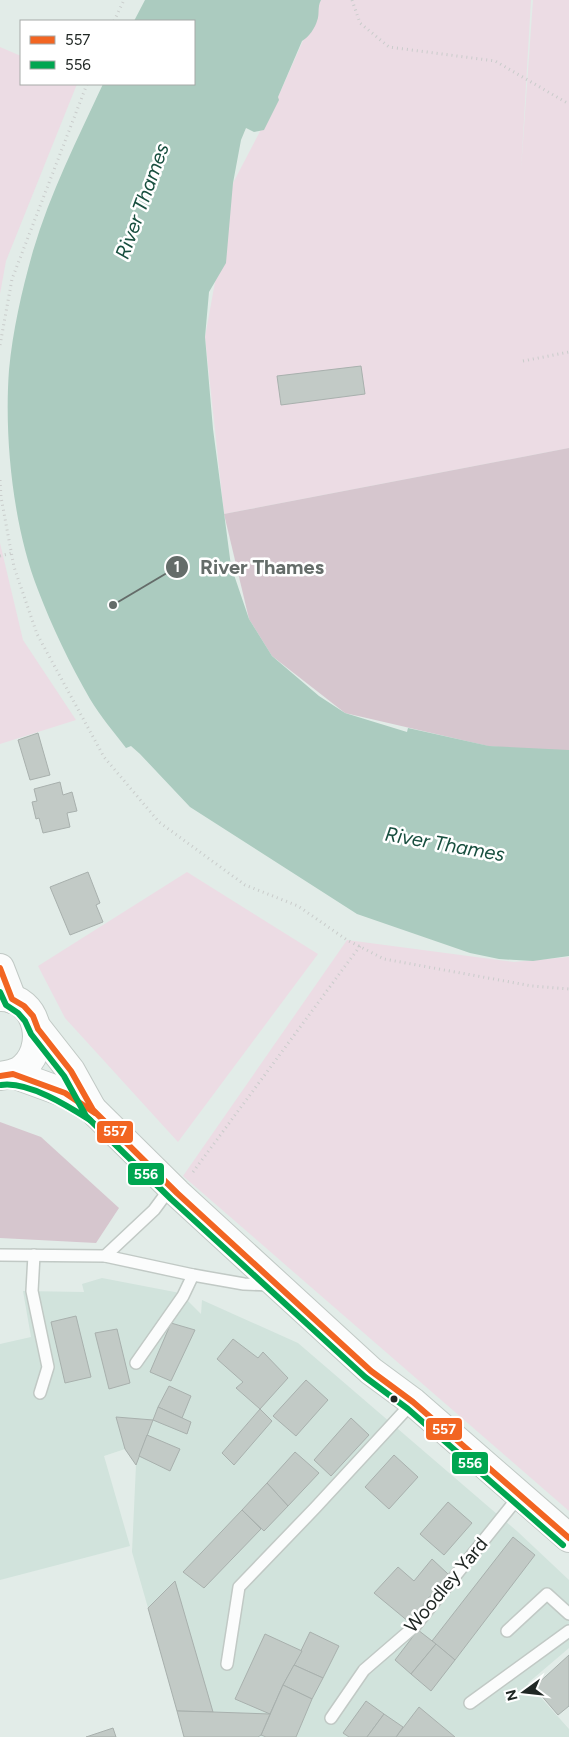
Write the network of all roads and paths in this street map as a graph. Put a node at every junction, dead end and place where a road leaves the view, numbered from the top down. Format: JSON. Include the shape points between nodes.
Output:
{"nodes":[{"id":1,"x":124,"y":0,"type":"edge"},
{"id":2,"x":352,"y":0,"type":"edge"},
{"id":3,"x":114,"y":20,"type":"edge"},
{"id":4,"x":87,"y":85,"type":"edge"},
{"id":5,"x":569,"y":104,"type":"edge"},
{"id":6,"x":0,"y":345,"type":"edge"},
{"id":7,"x":569,"y":352,"type":"edge"},
{"id":8,"x":523,"y":361,"type":"dead end"},
{"id":9,"x":0,"y":480,"type":"edge"},
{"id":10,"x":12,"y":553,"type":"junction"},
{"id":11,"x":0,"y":556,"type":"edge"},
{"id":12,"x":360,"y":946,"type":"junction"},
{"id":13,"x":0,"y":968,"type":"edge"},
{"id":14,"x":569,"y":989,"type":"edge"},
{"id":15,"x":6,"y":998,"type":"edge"},
{"id":16,"x":38,"y":1029,"type":"junction"},
{"id":17,"x":7,"y":1075,"type":"edge"},
{"id":18,"x":93,"y":1110,"type":"junction"},
{"id":19,"x":202,"y":1160,"type":"dead end"},
{"id":20,"x":172,"y":1187,"type":"junction"},
{"id":21,"x":0,"y":1255,"type":"edge"},
{"id":22,"x":34,"y":1256,"type":"junction"},
{"id":23,"x":105,"y":1256,"type":"junction"},
{"id":24,"x":193,"y":1275,"type":"junction"},
{"id":25,"x":280,"y":1286,"type":"junction"},
{"id":26,"x":136,"y":1362,"type":"dead end"},
{"id":27,"x":40,"y":1393,"type":"dead end"},
{"id":28,"x":413,"y":1402,"type":"junction"},
{"id":29,"x":520,"y":1495,"type":"junction"},
{"id":30,"x":569,"y":1538,"type":"edge"},
{"id":31,"x":569,"y":1614,"type":"edge"},
{"id":32,"x":507,"y":1631,"type":"dead end"},
{"id":33,"x":569,"y":1631,"type":"edge"},
{"id":34,"x":227,"y":1664,"type":"dead end"},
{"id":35,"x":470,"y":1703,"type":"dead end"},
{"id":36,"x":331,"y":1718,"type":"dead end"}],
"edges":[{"from":1,"to":3,"type":"path"},
{"from":2,"to":5,"type":"path","via":[[360,23],[389,47],[495,61]]},
{"from":4,"to":6,"type":"path","via":[[12,278]]},
{"from":7,"to":8,"type":"path"},
{"from":9,"to":10,"type":"path"},
{"from":10,"to":11,"type":"path"},
{"from":10,"to":12,"type":"path","via":[[37,634],[95,741],[104,757],[159,822],[245,885],[298,906]]},
{"from":12,"to":14,"type":"path","via":[[384,959],[532,986]]},
{"from":12,"to":19,"type":"path"},
{"from":13,"to":15,"type":"main road"},
{"from":15,"to":16,"type":"main road","via":[[24,1006]]},
{"from":16,"to":17,"type":"main road","via":[[36,1048],[30,1061]]},
{"from":16,"to":18,"type":"main road","via":[[71,1071]]},
{"from":17,"to":18,"type":"main road","via":[[65,1092]]},
{"from":18,"to":20,"type":"main road"},
{"from":20,"to":23,"type":"lane","via":[[154,1210]]},
{"from":20,"to":25,"type":"main road"},
{"from":21,"to":22,"type":"lane"},
{"from":22,"to":23,"type":"lane"},
{"from":22,"to":27,"type":"lane","via":[[32,1291],[48,1366]]},
{"from":23,"to":24,"type":"lane"},
{"from":24,"to":25,"type":"lane","via":[[244,1284]]},
{"from":24,"to":26,"type":"lane","via":[[183,1296]]},
{"from":25,"to":28,"type":"main road","via":[[371,1371]]},
{"from":28,"to":29,"type":"main road"},
{"from":28,"to":34,"type":"lane","via":[[238,1587]]},
{"from":29,"to":30,"type":"main road"},
{"from":29,"to":36,"type":"lane","name":"Woodley Yard","via":[[415,1626],[364,1670]]},
{"from":31,"to":32,"type":"lane","via":[[547,1594]]},
{"from":33,"to":35,"type":"lane"}]}
